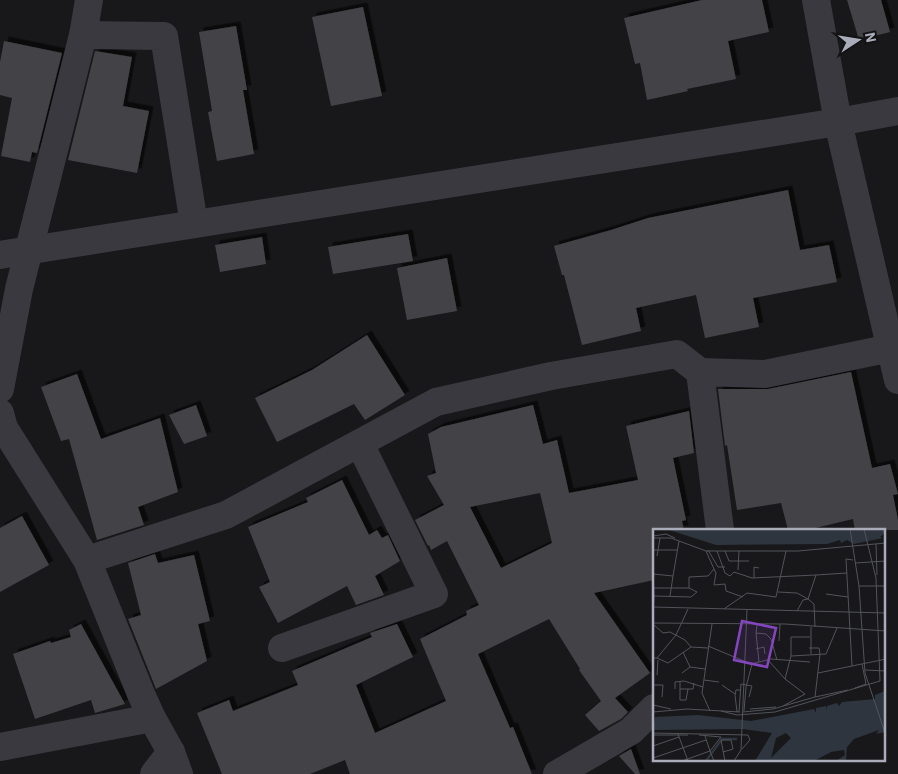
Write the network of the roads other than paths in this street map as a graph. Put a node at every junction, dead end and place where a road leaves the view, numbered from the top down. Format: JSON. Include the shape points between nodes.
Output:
{"nodes":[{"id":1,"x":89,"y":0,"type":"edge"},
{"id":2,"x":816,"y":0,"type":"edge"},
{"id":3,"x":82,"y":35,"type":"junction"},
{"id":4,"x":898,"y":111,"type":"edge"},
{"id":5,"x":838,"y":122,"type":"junction"},
{"id":6,"x":194,"y":224,"type":"junction"},
{"id":7,"x":28,"y":251,"type":"junction"},
{"id":8,"x":0,"y":255,"type":"edge"},
{"id":9,"x":890,"y":348,"type":"junction"},
{"id":10,"x":700,"y":372,"type":"junction"},
{"id":11,"x":898,"y":380,"type":"edge"},
{"id":12,"x":0,"y":389,"type":"edge"},
{"id":13,"x":1,"y":423,"type":"edge"},
{"id":14,"x":360,"y":444,"type":"junction"},
{"id":15,"x":720,"y":529,"type":"edge"},
{"id":16,"x":87,"y":560,"type":"junction"},
{"id":17,"x":282,"y":648,"type":"dead end"},
{"id":18,"x":653,"y":709,"type":"edge"},
{"id":19,"x":152,"y":718,"type":"junction"},
{"id":20,"x":0,"y":747,"type":"edge"},
{"id":21,"x":175,"y":763,"type":"edge"},
{"id":22,"x":154,"y":774,"type":"edge"},
{"id":23,"x":557,"y":774,"type":"edge"}],
"edges":[{"from":1,"to":3,"type":"street"},
{"from":2,"to":5,"type":"street"},
{"from":3,"to":6,"type":"street","via":[[164,36]]},
{"from":3,"to":7,"type":"street"},
{"from":4,"to":5,"type":"street"},
{"from":5,"to":6,"type":"street"},
{"from":5,"to":9,"type":"street"},
{"from":6,"to":7,"type":"street"},
{"from":7,"to":8,"type":"street"},
{"from":7,"to":12,"type":"street"},
{"from":9,"to":10,"type":"street","via":[[765,374]]},
{"from":9,"to":11,"type":"street"},
{"from":10,"to":14,"type":"street","via":[[677,354],[550,376],[436,402]]},
{"from":10,"to":15,"type":"street"},
{"from":13,"to":16,"type":"street"},
{"from":14,"to":16,"type":"street","via":[[226,515]]},
{"from":14,"to":17,"type":"street","via":[[434,594]]},
{"from":16,"to":19,"type":"street"},
{"from":18,"to":23,"type":"street","via":[[631,731]]},
{"from":19,"to":20,"type":"street"},
{"from":19,"to":21,"type":"street"},
{"from":21,"to":22,"type":"street"}]}
